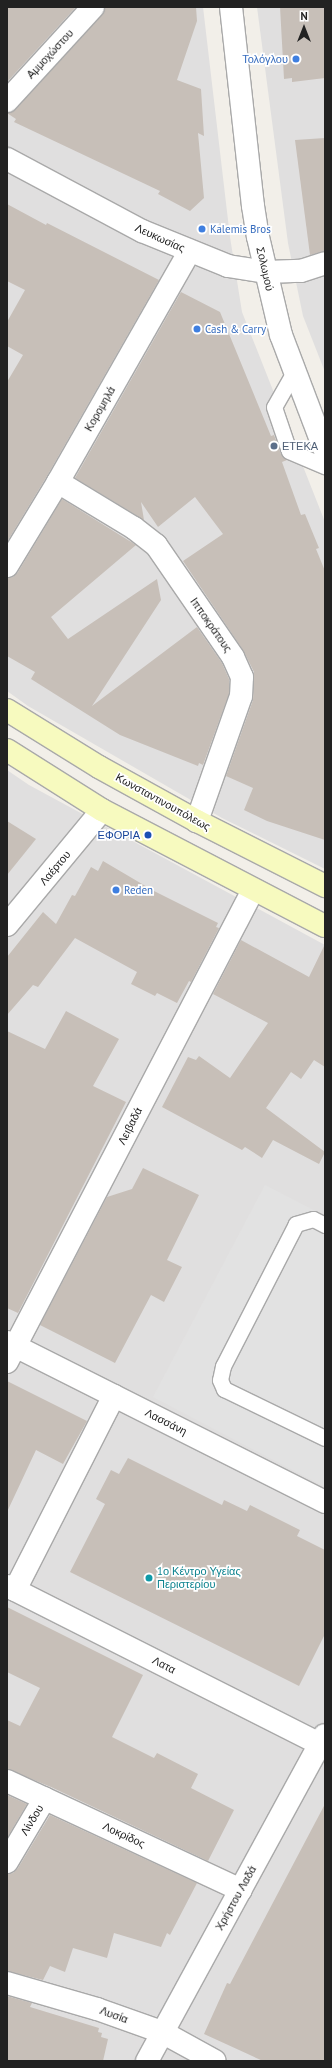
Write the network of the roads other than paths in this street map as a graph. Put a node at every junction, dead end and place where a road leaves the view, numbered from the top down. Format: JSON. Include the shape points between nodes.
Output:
{"nodes":[{"id":1,"x":94,"y":7,"type":"edge"},
{"id":2,"x":231,"y":7,"type":"edge"},
{"id":3,"x":7,"y":101,"type":"edge"},
{"id":4,"x":7,"y":159,"type":"edge"},
{"id":5,"x":190,"y":251,"type":"junction"},
{"id":6,"x":325,"y":263,"type":"edge"},
{"id":7,"x":266,"y":272,"type":"junction"},
{"id":8,"x":294,"y":372,"type":"junction"},
{"id":9,"x":325,"y":451,"type":"edge"},
{"id":10,"x":325,"y":466,"type":"edge"},
{"id":11,"x":58,"y":482,"type":"junction"},
{"id":12,"x":7,"y":566,"type":"edge"},
{"id":13,"x":7,"y":710,"type":"edge"},
{"id":14,"x":7,"y":750,"type":"edge"},
{"id":15,"x":102,"y":810,"type":"junction"},
{"id":16,"x":197,"y":821,"type":"junction"},
{"id":17,"x":325,"y":886,"type":"edge"},
{"id":18,"x":253,"y":890,"type":"junction"},
{"id":19,"x":7,"y":925,"type":"edge"},
{"id":20,"x":325,"y":926,"type":"edge"},
{"id":21,"x":325,"y":1225,"type":"edge"},
{"id":22,"x":10,"y":1350,"type":"edge"},
{"id":23,"x":114,"y":1396,"type":"junction"},
{"id":24,"x":325,"y":1438,"type":"edge"},
{"id":25,"x":325,"y":1502,"type":"edge"},
{"id":26,"x":11,"y":1588,"type":"edge"},
{"id":27,"x":323,"y":1740,"type":"edge"},
{"id":28,"x":7,"y":1781,"type":"edge"},
{"id":29,"x":45,"y":1798,"type":"junction"},
{"id":30,"x":7,"y":1862,"type":"edge"},
{"id":31,"x":241,"y":1890,"type":"junction"},
{"id":32,"x":7,"y":1983,"type":"edge"},
{"id":33,"x":162,"y":2032,"type":"junction"},
{"id":34,"x":147,"y":2061,"type":"edge"},
{"id":35,"x":215,"y":2061,"type":"edge"}],
"edges":[{"from":1,"to":3,"type":"street","name":"Αμμοχώστου"},
{"from":2,"to":7,"type":"street","name":"Σολωμού","via":[[253,206]]},
{"from":4,"to":5,"type":"street","name":"Λευκωσίας","via":[[142,231]]},
{"from":5,"to":7,"type":"street","name":"Λευκωσίας","via":[[228,266]]},
{"from":5,"to":11,"type":"street","name":"Κορομηλά"},
{"from":6,"to":7,"type":"street","name":"Λευκωσίας","via":[[302,271]]},
{"from":7,"to":8,"type":"street","name":"Σολωμού","via":[[281,335]]},
{"from":8,"to":9,"type":"street","name":"Σολωμού"},
{"from":8,"to":10,"type":"lane","via":[[274,407],[289,451]]},
{"from":11,"to":12,"type":"street","name":"Κορομηλά"},
{"from":11,"to":16,"type":"street","name":"Ιπποκράτους","via":[[134,528],[156,545],[233,657],[242,677],[241,696]]},
{"from":13,"to":16,"type":"main road","name":"Κωνσταντινουπόλεως","via":[[99,767]]},
{"from":14,"to":15,"type":"main road"},
{"from":15,"to":18,"type":"main road"},
{"from":15,"to":19,"type":"street","name":"Λαέρτου"},
{"from":16,"to":17,"type":"main road","name":"Κωνσταντινουπόλεως"},
{"from":18,"to":20,"type":"main road"},
{"from":18,"to":22,"type":"street","name":"Λειβαδά"},
{"from":21,"to":24,"type":"lane","via":[[312,1219],[296,1224],[223,1366],[220,1380],[224,1389]]},
{"from":22,"to":23,"type":"street","name":"Λασσάνη"},
{"from":23,"to":25,"type":"street","name":"Λασσάνη"},
{"from":23,"to":26,"type":"street"},
{"from":26,"to":27,"type":"street","name":"Λατα"},
{"from":27,"to":31,"type":"street","name":"Χρήστου Λαδά"},
{"from":28,"to":29,"type":"street","name":"Λοκρίδος"},
{"from":29,"to":30,"type":"street","name":"Λίνδου"},
{"from":29,"to":31,"type":"street","name":"Λοκρίδος"},
{"from":31,"to":33,"type":"street","name":"Χρήστου Λαδά"},
{"from":32,"to":33,"type":"street","name":"Λυσία","via":[[97,2009]]},
{"from":33,"to":34,"type":"street","name":"Χρήστου Λαδά"},
{"from":33,"to":35,"type":"street","name":"Λυσία"}]}
